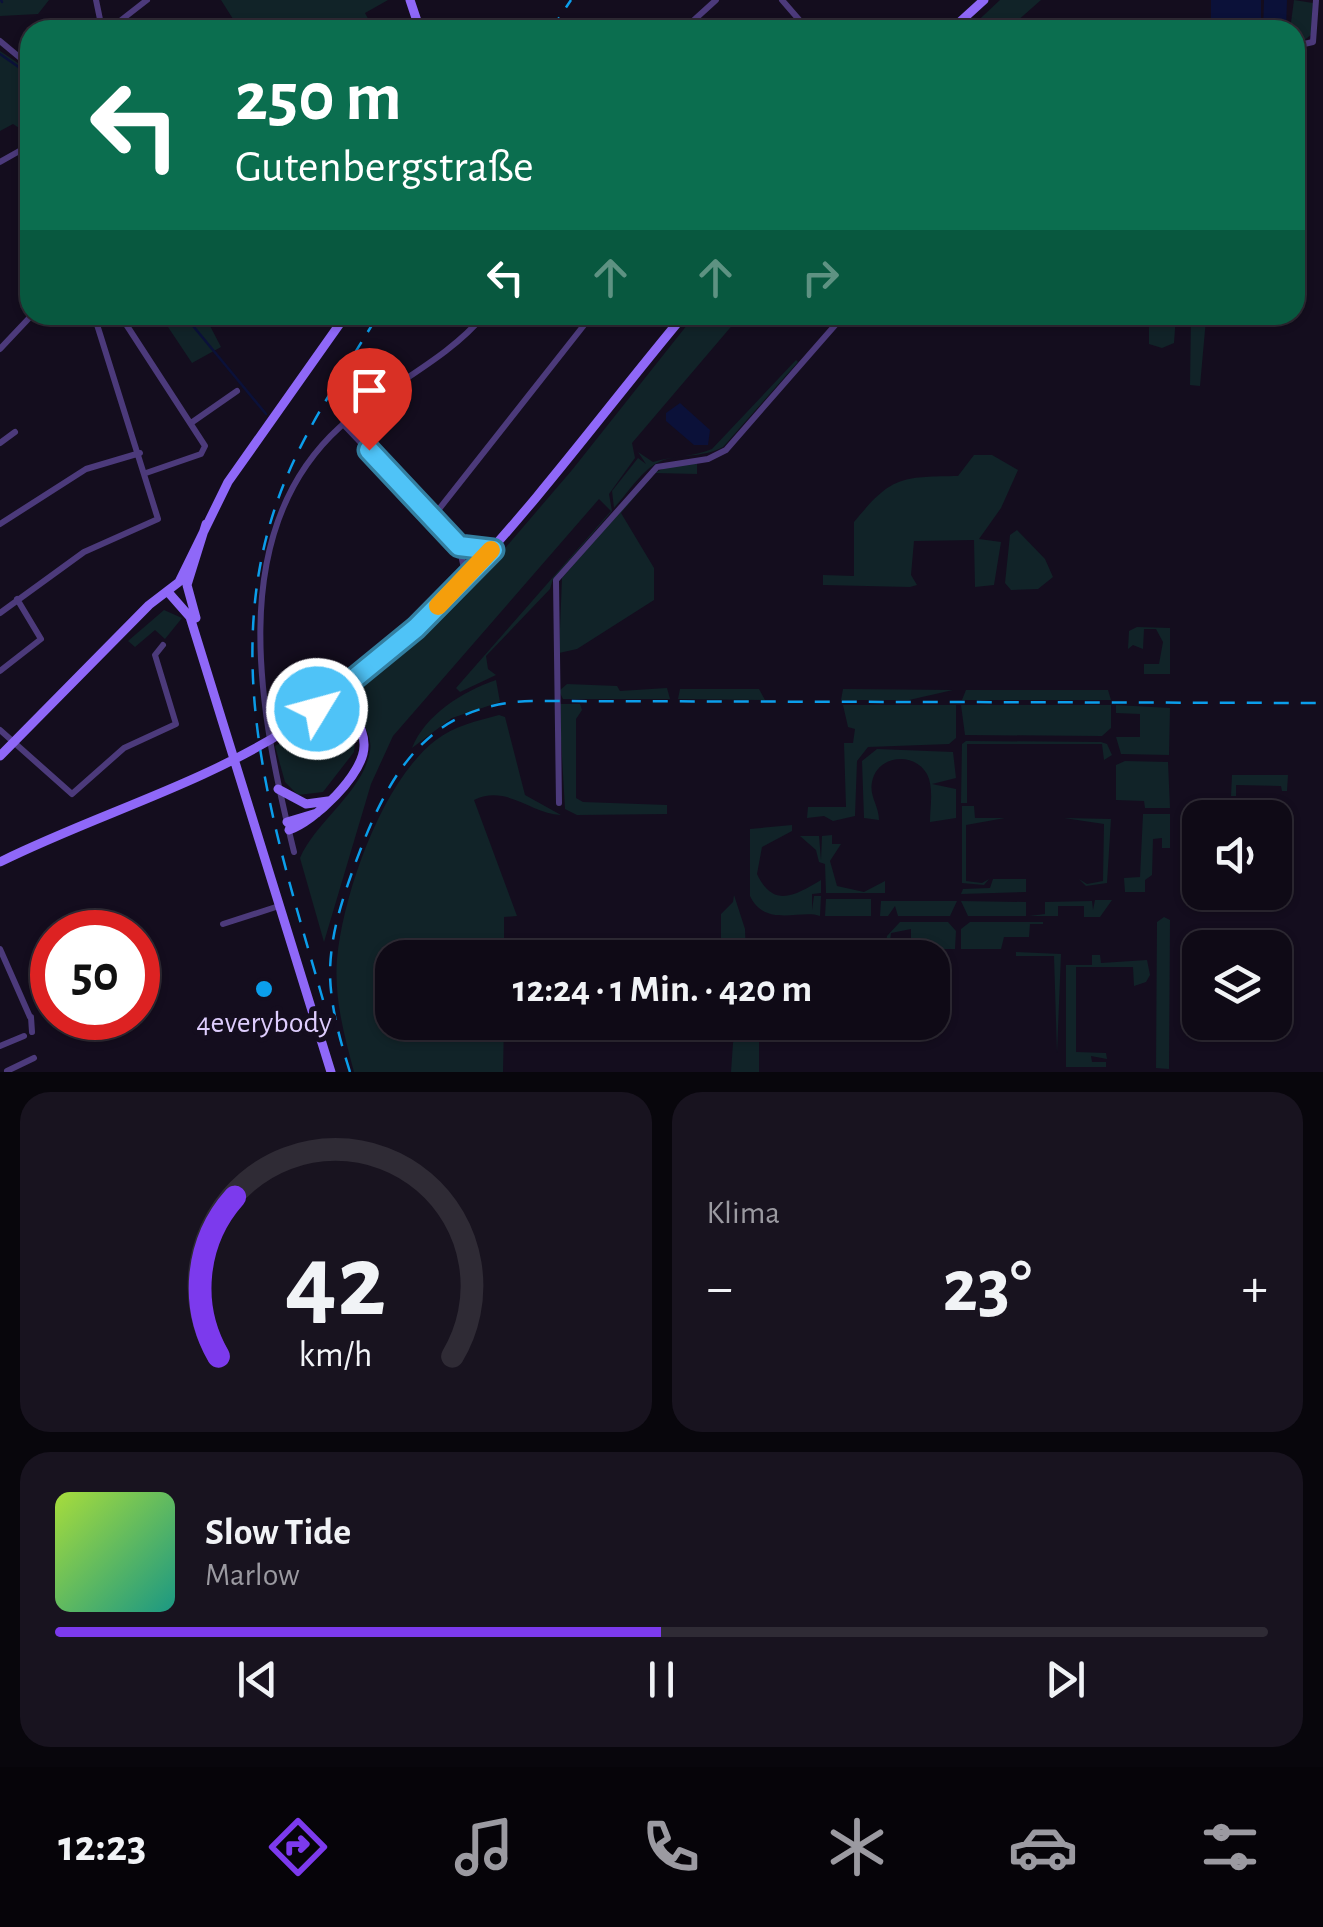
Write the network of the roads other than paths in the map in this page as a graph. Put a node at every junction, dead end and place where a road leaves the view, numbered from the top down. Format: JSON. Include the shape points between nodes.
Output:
{"nodes":[{"id":1,"x":147,"y":0,"type":"edge"},
{"id":2,"x":716,"y":0,"type":"edge"},
{"id":3,"x":782,"y":0,"type":"edge"},
{"id":4,"x":984,"y":0,"type":"edge"},
{"id":5,"x":1316,"y":0,"type":"edge"},
{"id":6,"x":116,"y":20,"type":"edge"},
{"id":7,"x":694,"y":20,"type":"edge"},
{"id":8,"x":799,"y":20,"type":"edge"},
{"id":9,"x":962,"y":20,"type":"edge"},
{"id":10,"x":0,"y":41,"type":"edge"},
{"id":11,"x":1305,"y":44,"type":"edge"},
{"id":12,"x":20,"y":58,"type":"edge"},
{"id":13,"x":23,"y":325,"type":"edge"},
{"id":14,"x":97,"y":325,"type":"edge"},
{"id":15,"x":127,"y":325,"type":"edge"},
{"id":16,"x":339,"y":325,"type":"edge"},
{"id":17,"x":474,"y":325,"type":"edge"},
{"id":18,"x":584,"y":325,"type":"edge"},
{"id":19,"x":676,"y":325,"type":"edge"},
{"id":20,"x":835,"y":325,"type":"edge"},
{"id":21,"x":0,"y":349,"type":"edge"},
{"id":22,"x":238,"y":391,"type":"dead end"},
{"id":23,"x":191,"y":423,"type":"junction"},
{"id":24,"x":343,"y":424,"type":"junction"},
{"id":25,"x":15,"y":432,"type":"dead end"},
{"id":26,"x":0,"y":442,"type":"edge"},
{"id":27,"x":140,"y":453,"type":"junction"},
{"id":28,"x":146,"y":473,"type":"junction"},
{"id":29,"x":432,"y":518,"type":"junction"},
{"id":30,"x":0,"y":524,"type":"edge"},
{"id":31,"x":459,"y":546,"type":"junction"},
{"id":32,"x":493,"y":550,"type":"junction"},
{"id":33,"x":466,"y":578,"type":"junction"},
{"id":34,"x":183,"y":583,"type":"junction"},
{"id":35,"x":190,"y":598,"type":"junction"},
{"id":36,"x":17,"y":599,"type":"junction"},
{"id":37,"x":173,"y":599,"type":"junction"},
{"id":38,"x":0,"y":612,"type":"edge"},
{"id":39,"x":163,"y":645,"type":"dead end"},
{"id":40,"x":204,"y":660,"type":"junction"},
{"id":41,"x":0,"y":671,"type":"edge"},
{"id":42,"x":346,"y":688,"type":"junction"},
{"id":43,"x":317,"y":709,"type":"junction"},
{"id":44,"x":353,"y":718,"type":"junction"},
{"id":45,"x":0,"y":730,"type":"edge"},
{"id":46,"x":12,"y":743,"type":"junction"},
{"id":47,"x":0,"y":756,"type":"edge"},
{"id":48,"x":278,"y":788,"type":"junction"},
{"id":49,"x":330,"y":800,"type":"junction"},
{"id":50,"x":559,"y":804,"type":"dead end"},
{"id":51,"x":288,"y":826,"type":"junction"},
{"id":52,"x":294,"y":852,"type":"dead end"},
{"id":53,"x":0,"y":862,"type":"edge"},
{"id":54,"x":279,"y":906,"type":"junction"},
{"id":55,"x":223,"y":924,"type":"dead end"},
{"id":56,"x":0,"y":948,"type":"edge"},
{"id":57,"x":12,"y":978,"type":"junction"},
{"id":58,"x":0,"y":983,"type":"edge"},
{"id":59,"x":0,"y":1046,"type":"edge"},
{"id":60,"x":34,"y":1058,"type":"dead end"},
{"id":61,"x":7,"y":1071,"type":"edge"},
{"id":62,"x":330,"y":1072,"type":"edge"}],
"edges":[{"from":1,"to":6,"type":"street"},
{"from":2,"to":7,"type":"street"},
{"from":3,"to":8,"type":"street"},
{"from":4,"to":9,"type":"main road"},
{"from":5,"to":11,"type":"street","via":[[1313,42]]},
{"from":10,"to":12,"type":"street"},
{"from":13,"to":21,"type":"street"},
{"from":14,"to":27,"type":"street"},
{"from":15,"to":23,"type":"street"},
{"from":16,"to":34,"type":"main road","via":[[228,482]]},
{"from":17,"to":24,"type":"street"},
{"from":18,"to":29,"type":"street"},
{"from":19,"to":32,"type":"main road"},
{"from":20,"to":50,"type":"street","via":[[726,450],[657,467],[556,580]]},
{"from":22,"to":23,"type":"street"},
{"from":23,"to":28,"type":"street","via":[[204,452]]},
{"from":24,"to":29,"type":"street"},
{"from":24,"to":48,"type":"street","via":[[301,468],[275,536],[264,591],[260,675]]},
{"from":25,"to":26,"type":"street"},
{"from":27,"to":28,"type":"street"},
{"from":27,"to":30,"type":"street","via":[[86,469]]},
{"from":28,"to":36,"type":"street","via":[[158,519],[84,552]]},
{"from":29,"to":31,"type":"street"},
{"from":31,"to":32,"type":"street"},
{"from":31,"to":33,"type":"street"},
{"from":32,"to":33,"type":"main road"},
{"from":33,"to":42,"type":"main road"},
{"from":34,"to":35,"type":"main road"},
{"from":34,"to":37,"type":"main road"},
{"from":35,"to":37,"type":"main road"},
{"from":35,"to":40,"type":"main road"},
{"from":36,"to":38,"type":"street"},
{"from":36,"to":41,"type":"street","via":[[41,638]]},
{"from":37,"to":40,"type":"main road","via":[[190,617]]},
{"from":37,"to":46,"type":"main road","via":[[140,616]]},
{"from":39,"to":46,"type":"street","via":[[155,655],[176,724],[115,754],[72,794]]},
{"from":40,"to":54,"type":"main road"},
{"from":42,"to":43,"type":"main road"},
{"from":42,"to":44,"type":"main road"},
{"from":43,"to":44,"type":"main road"},
{"from":43,"to":53,"type":"main road","via":[[220,768]]},
{"from":44,"to":49,"type":"main road","via":[[364,740],[362,758]]},
{"from":45,"to":46,"type":"street"},
{"from":46,"to":47,"type":"main road"},
{"from":48,"to":49,"type":"main road","via":[[306,804]]},
{"from":48,"to":51,"type":"street"},
{"from":49,"to":51,"type":"main road"},
{"from":51,"to":52,"type":"street"},
{"from":54,"to":55,"type":"street"},
{"from":54,"to":62,"type":"main road"},
{"from":56,"to":57,"type":"street"},
{"from":57,"to":58,"type":"street"},
{"from":57,"to":59,"type":"street","via":[[30,1017],[28,1034]]},
{"from":60,"to":61,"type":"street"}]}
